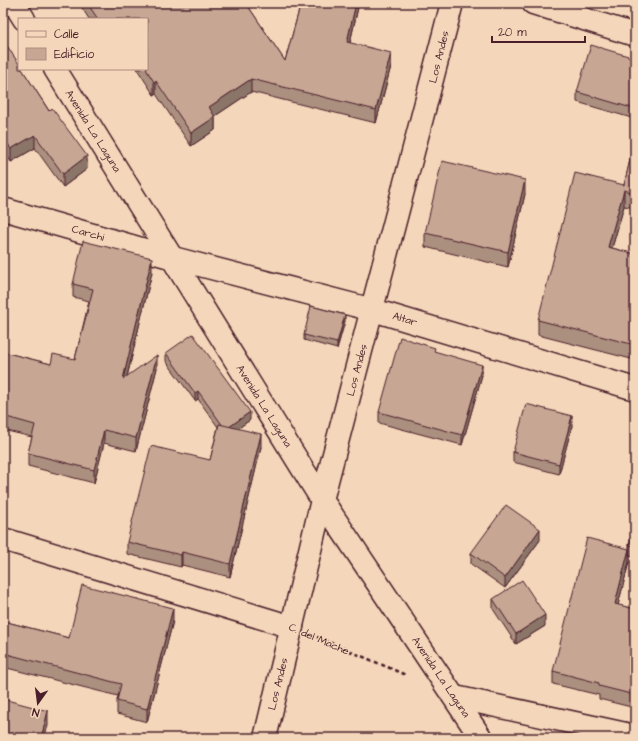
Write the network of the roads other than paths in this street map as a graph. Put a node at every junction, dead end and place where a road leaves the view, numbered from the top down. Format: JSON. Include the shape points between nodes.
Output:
{"nodes":[{"id":1,"x":14,"y":3,"type":"edge"},
{"id":2,"x":452,"y":3,"type":"edge"},
{"id":3,"x":533,"y":3,"type":"edge"},
{"id":4,"x":23,"y":18,"type":"edge"},
{"id":5,"x":635,"y":35,"type":"edge"},
{"id":6,"x":56,"y":70,"type":"edge"},
{"id":7,"x":3,"y":209,"type":"edge"},
{"id":8,"x":173,"y":258,"type":"junction"},
{"id":9,"x":374,"y":310,"type":"junction"},
{"id":10,"x":635,"y":389,"type":"edge"},
{"id":11,"x":322,"y":500,"type":"junction"},
{"id":12,"x":3,"y":539,"type":"edge"},
{"id":13,"x":292,"y":626,"type":"junction"},
{"id":14,"x":455,"y":697,"type":"junction"},
{"id":15,"x":635,"y":736,"type":"edge"},
{"id":16,"x":265,"y":738,"type":"edge"},
{"id":17,"x":481,"y":738,"type":"edge"}],
"edges":[{"from":1,"to":4,"type":"street"},
{"from":2,"to":9,"type":"street","name":"Los Andes"},
{"from":3,"to":5,"type":"street"},
{"from":6,"to":8,"type":"street","name":"Avenida La Laguna"},
{"from":7,"to":8,"type":"street","name":"Carchi"},
{"from":8,"to":9,"type":"street","name":"Altar"},
{"from":8,"to":11,"type":"street","name":"Avenida La Laguna"},
{"from":9,"to":10,"type":"street","name":"Altar"},
{"from":9,"to":11,"type":"street","name":"Los Andes"},
{"from":11,"to":13,"type":"street","name":"Los Andes"},
{"from":11,"to":14,"type":"street","name":"Avenida La Laguna"},
{"from":12,"to":13,"type":"street","name":"C. del Mache"},
{"from":13,"to":16,"type":"street","name":"Los Andes"},
{"from":14,"to":15,"type":"street"},
{"from":14,"to":17,"type":"street","name":"Avenida La Laguna"}]}
